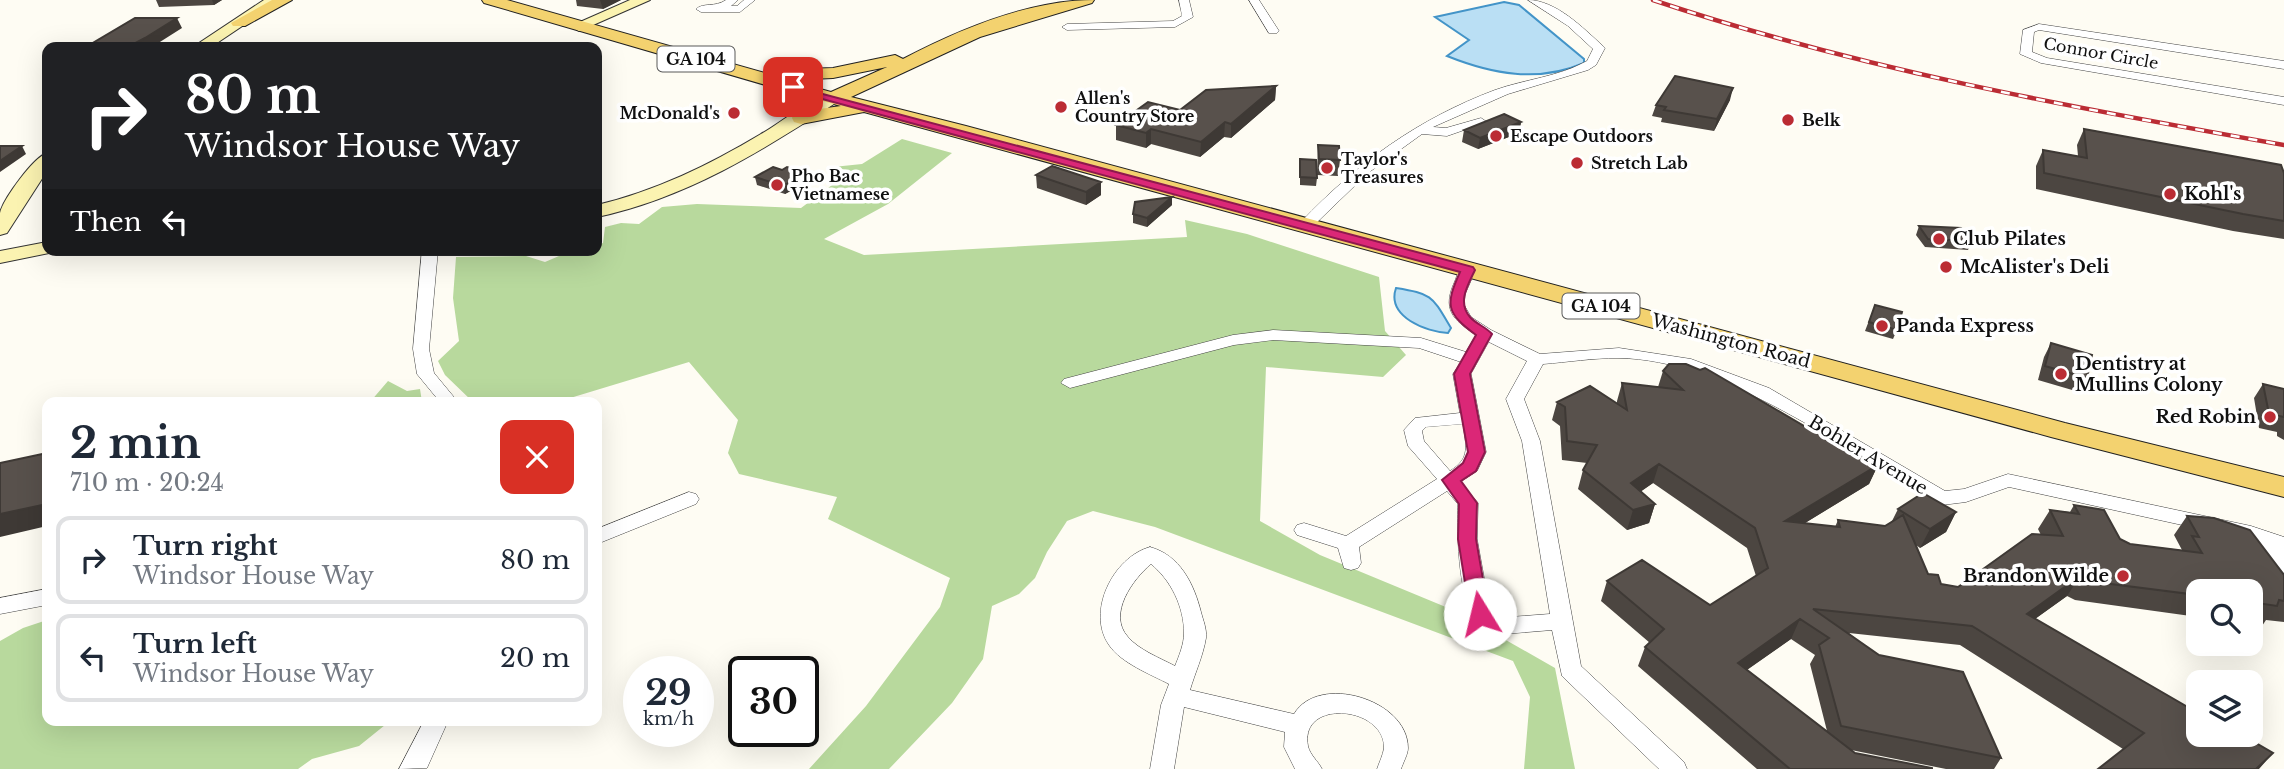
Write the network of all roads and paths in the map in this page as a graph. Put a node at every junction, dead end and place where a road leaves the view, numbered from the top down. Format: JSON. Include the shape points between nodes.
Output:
{"nodes":[{"id":1,"x":274,"y":0,"type":"edge"},
{"id":2,"x":284,"y":0,"type":"edge"},
{"id":3,"x":490,"y":0,"type":"edge"},
{"id":4,"x":643,"y":0,"type":"edge"},
{"id":5,"x":733,"y":0,"type":"edge"},
{"id":6,"x":750,"y":0,"type":"edge"},
{"id":7,"x":1060,"y":0,"type":"edge"},
{"id":8,"x":1086,"y":0,"type":"edge"},
{"id":9,"x":1184,"y":0,"type":"edge"},
{"id":10,"x":1254,"y":0,"type":"edge"},
{"id":11,"x":1533,"y":0,"type":"edge"},
{"id":12,"x":701,"y":9,"type":"dead end"},
{"id":13,"x":719,"y":10,"type":"junction"},
{"id":14,"x":239,"y":23,"type":"junction"},
{"id":15,"x":579,"y":26,"type":"junction"},
{"id":16,"x":1067,"y":27,"type":"dead end"},
{"id":17,"x":1273,"y":32,"type":"dead end"},
{"id":18,"x":209,"y":42,"type":"edge"},
{"id":19,"x":903,"y":58,"type":"junction"},
{"id":20,"x":2284,"y":65,"type":"edge"},
{"id":21,"x":744,"y":73,"type":"junction"},
{"id":22,"x":878,"y":79,"type":"junction"},
{"id":23,"x":793,"y":87,"type":"junction"},
{"id":24,"x":831,"y":98,"type":"junction"},
{"id":25,"x":2284,"y":101,"type":"edge"},
{"id":26,"x":869,"y":107,"type":"junction"},
{"id":27,"x":902,"y":116,"type":"junction"},
{"id":28,"x":800,"y":118,"type":"junction"},
{"id":29,"x":1481,"y":122,"type":"edge"},
{"id":30,"x":1421,"y":130,"type":"junction"},
{"id":31,"x":42,"y":165,"type":"edge"},
{"id":32,"x":602,"y":210,"type":"edge"},
{"id":33,"x":1306,"y":225,"type":"junction"},
{"id":34,"x":0,"y":229,"type":"edge"},
{"id":35,"x":42,"y":249,"type":"edge"},
{"id":36,"x":429,"y":256,"type":"edge"},
{"id":37,"x":0,"y":257,"type":"edge"},
{"id":38,"x":1468,"y":270,"type":"junction"},
{"id":39,"x":1485,"y":334,"type":"junction"},
{"id":40,"x":1471,"y":359,"type":"junction"},
{"id":41,"x":1537,"y":359,"type":"junction"},
{"id":42,"x":1070,"y":383,"type":"dead end"},
{"id":43,"x":445,"y":397,"type":"edge"},
{"id":44,"x":1468,"y":418,"type":"junction"},
{"id":45,"x":1451,"y":480,"type":"junction"},
{"id":46,"x":2284,"y":487,"type":"edge"},
{"id":47,"x":689,"y":499,"type":"dead end"},
{"id":48,"x":1304,"y":530,"type":"dead end"},
{"id":49,"x":2251,"y":533,"type":"junction"},
{"id":50,"x":602,"y":535,"type":"edge"},
{"id":51,"x":2284,"y":545,"type":"edge"},
{"id":52,"x":2284,"y":566,"type":"edge"},
{"id":53,"x":42,"y":598,"type":"edge"},
{"id":54,"x":0,"y":606,"type":"edge"},
{"id":55,"x":1562,"y":621,"type":"junction"},
{"id":56,"x":1178,"y":688,"type":"junction"},
{"id":57,"x":1298,"y":725,"type":"junction"},
{"id":58,"x":434,"y":726,"type":"edge"},
{"id":59,"x":1673,"y":768,"type":"edge"},
{"id":60,"x":411,"y":769,"type":"edge"},
{"id":61,"x":1162,"y":769,"type":"edge"},
{"id":62,"x":1310,"y":769,"type":"edge"},
{"id":63,"x":1389,"y":769,"type":"edge"}],
"edges":[{"from":1,"to":14,"type":"main road"},
{"from":2,"to":14,"type":"main road"},
{"from":3,"to":15,"type":"main road","name":"Washington Road","number":"GA 104"},
{"from":4,"to":15,"type":"main road"},
{"from":5,"to":13,"type":"street"},
{"from":6,"to":13,"type":"street","via":[[740,9]]},
{"from":7,"to":19,"type":"main road","via":[[968,29]]},
{"from":8,"to":22,"type":"main road","via":[[994,25]]},
{"from":9,"to":16,"type":"street","via":[[1188,17],[1175,24]]},
{"from":10,"to":17,"type":"street"},
{"from":11,"to":30,"type":"street","via":[[1588,36],[1599,48],[1592,63],[1474,103]]},
{"from":12,"to":13,"type":"street"},
{"from":14,"to":18,"type":"main road"},
{"from":15,"to":21,"type":"main road","name":"Washington Road","number":"GA 104"},
{"from":19,"to":21,"type":"main road","via":[[833,73]]},
{"from":19,"to":24,"type":"main road"},
{"from":20,"to":25,"type":"street","name":"Connor Circle","via":[[2039,27],[2029,30],[2026,54]]},
{"from":21,"to":23,"type":"main road","name":"Washington Road","number":"GA 104"},
{"from":22,"to":24,"type":"main road"},
{"from":22,"to":27,"type":"main road","via":[[873,88],[876,93]]},
{"from":23,"to":24,"type":"main road","name":"Washington Road","number":"GA 104"},
{"from":23,"to":28,"type":"main road","via":[[804,107]]},
{"from":24,"to":26,"type":"main road","name":"Washington Road","number":"GA 104"},
{"from":24,"to":28,"type":"main road"},
{"from":26,"to":27,"type":"main road","name":"Washington Road","number":"GA 104"},
{"from":26,"to":28,"type":"main road"},
{"from":27,"to":33,"type":"main road","name":"Washington Road","number":"GA 104"},
{"from":28,"to":32,"type":"main road","via":[[681,184]]},
{"from":29,"to":30,"type":"street","via":[[1447,132]]},
{"from":30,"to":33,"type":"street","via":[[1336,192]]},
{"from":31,"to":34,"type":"main road"},
{"from":33,"to":38,"type":"main road","name":"Washington Road","number":"GA 104"},
{"from":35,"to":37,"type":"main road"},
{"from":36,"to":43,"type":"street","via":[[421,349],[426,374]]},
{"from":38,"to":39,"type":"street","name":"Bohler Avenue","via":[[1456,305],[1464,320]]},
{"from":38,"to":46,"type":"main road","name":"Washington Road","number":"GA 104"},
{"from":39,"to":40,"type":"street"},
{"from":39,"to":41,"type":"street","name":"Bohler Avenue"},
{"from":40,"to":42,"type":"street","via":[[1422,343],[1273,335],[1233,340]]},
{"from":40,"to":44,"type":"street","via":[[1462,374]]},
{"from":41,"to":49,"type":"street","name":"Bohler Avenue","via":[[1619,353],[1685,363],[1763,392],[1942,498],[2008,480]]},
{"from":41,"to":55,"type":"street","via":[[1515,399],[1531,441]]},
{"from":44,"to":45,"type":"street","via":[[1477,452],[1470,467]]},
{"from":44,"to":45,"type":"street","via":[[1420,422],[1413,430],[1415,442]]},
{"from":45,"to":48,"type":"street","via":[[1349,553]]},
{"from":45,"to":55,"type":"street","via":[[1468,503],[1467,539],[1480,614],[1492,627]]},
{"from":47,"to":50,"type":"street"},
{"from":49,"to":51,"type":"street","name":"Bohler Avenue"},
{"from":49,"to":52,"type":"street"},
{"from":53,"to":54,"type":"street"},
{"from":55,"to":59,"type":"street","via":[[1570,670]]},
{"from":56,"to":56,"type":"street","via":[[1195,634],[1184,586],[1167,564],[1150,554],[1136,564],[1113,595],[1108,618],[1117,642]]},
{"from":56,"to":57,"type":"street"},
{"from":56,"to":61,"type":"street"},
{"from":57,"to":62,"type":"street","via":[[1297,751]]},
{"from":57,"to":63,"type":"street","via":[[1319,706],[1342,703],[1366,708],[1380,717],[1395,742],[1396,755]]},
{"from":58,"to":60,"type":"street"}]}
